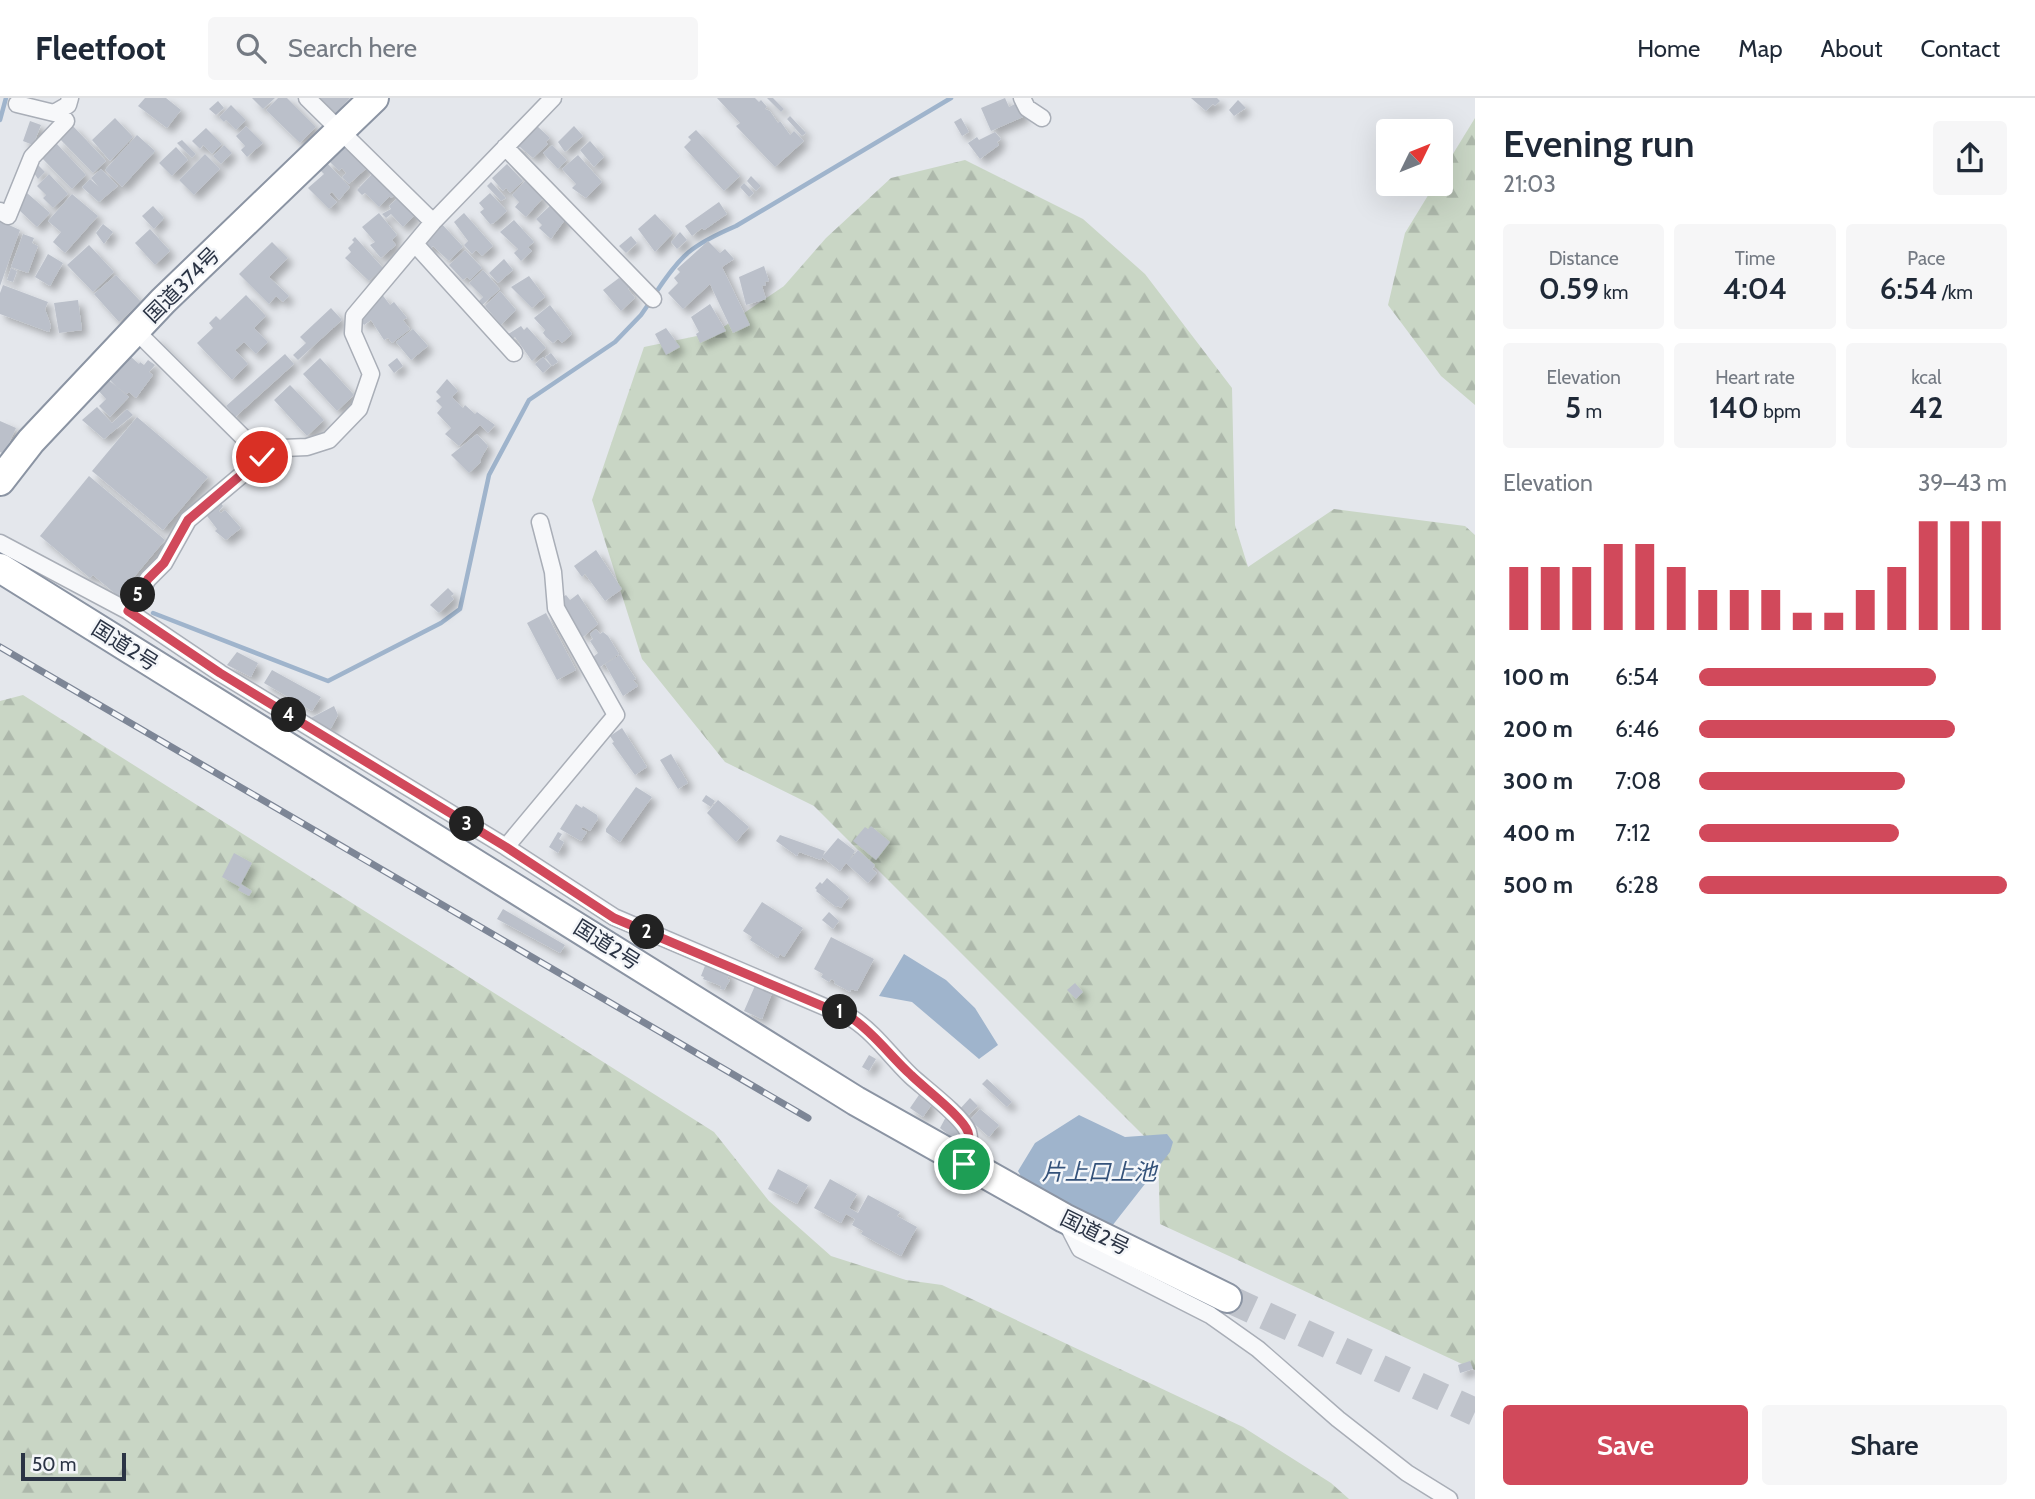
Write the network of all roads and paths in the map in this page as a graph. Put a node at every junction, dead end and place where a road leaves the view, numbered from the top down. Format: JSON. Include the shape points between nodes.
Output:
{"nodes":[{"id":1,"x":71,"y":98,"type":"edge"},
{"id":2,"x":307,"y":98,"type":"edge"},
{"id":3,"x":374,"y":98,"type":"edge"},
{"id":4,"x":553,"y":98,"type":"edge"},
{"id":5,"x":1022,"y":98,"type":"edge"},
{"id":6,"x":17,"y":104,"type":"dead end"},
{"id":7,"x":58,"y":111,"type":"junction"},
{"id":8,"x":1042,"y":118,"type":"dead end"},
{"id":9,"x":341,"y":131,"type":"junction"},
{"id":10,"x":505,"y":147,"type":"junction"},
{"id":11,"x":0,"y":211,"type":"edge"},
{"id":12,"x":433,"y":222,"type":"junction"},
{"id":13,"x":415,"y":244,"type":"junction"},
{"id":14,"x":653,"y":299,"type":"dead end"},
{"id":15,"x":135,"y":330,"type":"junction"},
{"id":16,"x":514,"y":353,"type":"dead end"},
{"id":17,"x":262,"y":457,"type":"junction"},
{"id":18,"x":0,"y":481,"type":"edge"},
{"id":19,"x":540,"y":522,"type":"dead end"},
{"id":20,"x":0,"y":543,"type":"edge"},
{"id":21,"x":0,"y":568,"type":"edge"},
{"id":22,"x":128,"y":611,"type":"junction"},
{"id":23,"x":506,"y":847,"type":"junction"},
{"id":24,"x":964,"y":1164,"type":"junction"},
{"id":25,"x":1064,"y":1218,"type":"junction"},
{"id":26,"x":1227,"y":1298,"type":"tunnel mouth"},
{"id":27,"x":1449,"y":1499,"type":"edge"}],
"edges":[{"from":1,"to":7,"type":"street"},
{"from":2,"to":9,"type":"street"},
{"from":3,"to":9,"type":"highway","name":"国道374号"},
{"from":4,"to":10,"type":"street"},
{"from":5,"to":8,"type":"street","via":[[1027,108]]},
{"from":6,"to":7,"type":"street"},
{"from":7,"to":11,"type":"street","via":[[66,121],[32,157],[8,216]]},
{"from":9,"to":12,"type":"street"},
{"from":9,"to":15,"type":"highway","name":"国道374号"},
{"from":10,"to":12,"type":"street"},
{"from":10,"to":14,"type":"street"},
{"from":12,"to":13,"type":"street"},
{"from":13,"to":16,"type":"street"},
{"from":13,"to":17,"type":"street","via":[[354,316],[353,333],[371,373],[359,409],[330,440],[283,448]]},
{"from":15,"to":17,"type":"street"},
{"from":15,"to":18,"type":"highway","name":"国道374号","via":[[31,441]]},
{"from":17,"to":22,"type":"street","via":[[188,520],[164,563]]},
{"from":19,"to":23,"type":"street","via":[[554,572],[556,608],[616,715]]},
{"from":20,"to":22,"type":"street"},
{"from":21,"to":24,"type":"highway","name":"国道2号"},
{"from":22,"to":23,"type":"street","via":[[220,673]]},
{"from":23,"to":24,"type":"street","via":[[614,918],[841,1012],[866,1028],[961,1120],[968,1133]]},
{"from":24,"to":25,"type":"highway","name":"国道2号"},
{"from":25,"to":26,"type":"highway","name":"国道2号"},
{"from":25,"to":27,"type":"street","via":[[1080,1249],[1210,1315],[1258,1349],[1407,1473]]}]}
